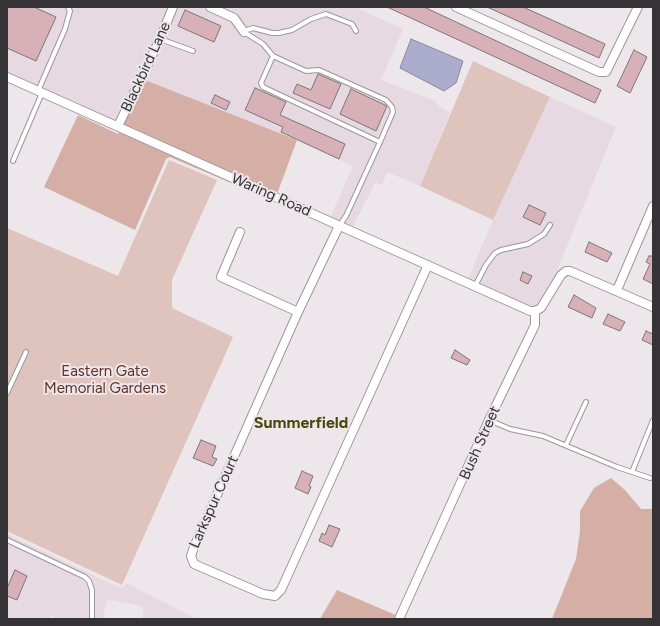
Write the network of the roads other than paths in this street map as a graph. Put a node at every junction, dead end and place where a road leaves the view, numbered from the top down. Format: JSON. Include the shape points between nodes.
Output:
{"nodes":[{"id":1,"x":68,"y":7,"type":"edge"},
{"id":2,"x":173,"y":7,"type":"edge"},
{"id":3,"x":210,"y":7,"type":"edge"},
{"id":4,"x":456,"y":7,"type":"edge"},
{"id":5,"x":638,"y":7,"type":"edge"},
{"id":6,"x":356,"y":31,"type":"dead end"},
{"id":7,"x":244,"y":32,"type":"junction"},
{"id":8,"x":160,"y":39,"type":"junction"},
{"id":9,"x":193,"y":51,"type":"dead end"},
{"id":10,"x":273,"y":56,"type":"junction"},
{"id":11,"x":7,"y":77,"type":"edge"},
{"id":12,"x":40,"y":92,"type":"junction"},
{"id":13,"x":118,"y":126,"type":"junction"},
{"id":14,"x":380,"y":142,"type":"junction"},
{"id":15,"x":13,"y":161,"type":"dead end"},
{"id":16,"x":653,"y":206,"type":"edge"},
{"id":17,"x":550,"y":225,"type":"dead end"},
{"id":18,"x":339,"y":226,"type":"junction"},
{"id":19,"x":240,"y":232,"type":"dead end"},
{"id":20,"x":428,"y":265,"type":"junction"},
{"id":21,"x":475,"y":286,"type":"junction"},
{"id":22,"x":617,"y":290,"type":"junction"},
{"id":23,"x":653,"y":307,"type":"edge"},
{"id":24,"x":535,"y":311,"type":"junction"},
{"id":25,"x":298,"y":312,"type":"junction"},
{"id":26,"x":26,"y":352,"type":"dead end"},
{"id":27,"x":7,"y":393,"type":"edge"},
{"id":28,"x":586,"y":402,"type":"dead end"},
{"id":29,"x":489,"y":420,"type":"junction"},
{"id":30,"x":653,"y":420,"type":"edge"},
{"id":31,"x":566,"y":445,"type":"junction"},
{"id":32,"x":632,"y":472,"type":"junction"},
{"id":33,"x":650,"y":478,"type":"dead end"},
{"id":34,"x":7,"y":540,"type":"edge"},
{"id":35,"x":92,"y":619,"type":"edge"},
{"id":36,"x":399,"y":619,"type":"edge"}],
"edges":[{"from":1,"to":12,"type":"lane","via":[[70,12],[65,29]]},
{"from":2,"to":8,"type":"street","name":"Blackbird Lane"},
{"from":3,"to":7,"type":"street","via":[[234,18]]},
{"from":4,"to":5,"type":"street","via":[[598,72],[606,72]]},
{"from":6,"to":7,"type":"lane","via":[[352,24],[326,14],[292,30],[279,33],[253,28]]},
{"from":7,"to":10,"type":"lane","via":[[263,44]]},
{"from":8,"to":9,"type":"lane"},
{"from":8,"to":13,"type":"street","name":"Blackbird Lane"},
{"from":10,"to":14,"type":"lane","via":[[261,83],[263,87]]},
{"from":10,"to":14,"type":"lane","via":[[306,71],[320,70],[386,100],[392,107],[392,112]]},
{"from":11,"to":12,"type":"street","name":"Waring Road"},
{"from":12,"to":13,"type":"street","name":"Waring Road"},
{"from":12,"to":15,"type":"lane"},
{"from":13,"to":18,"type":"street","name":"Waring Road"},
{"from":14,"to":18,"type":"lane"},
{"from":16,"to":22,"type":"street"},
{"from":17,"to":21,"type":"lane","via":[[544,234],[528,244],[495,253]]},
{"from":18,"to":20,"type":"street","name":"Waring Road"},
{"from":18,"to":25,"type":"street","name":"Larkspur Court"},
{"from":19,"to":25,"type":"street","via":[[221,277]]},
{"from":20,"to":21,"type":"street","name":"Waring Road"},
{"from":20,"to":25,"type":"street","name":"Larkspur Court","via":[[281,590],[275,596],[263,594],[194,564],[191,556]]},
{"from":21,"to":24,"type":"street","name":"Waring Road"},
{"from":22,"to":23,"type":"street"},
{"from":22,"to":24,"type":"street","via":[[570,271],[563,272],[541,308]]},
{"from":24,"to":29,"type":"street","name":"Bush Street","via":[[535,325]]},
{"from":26,"to":27,"type":"lane"},
{"from":28,"to":31,"type":"lane"},
{"from":29,"to":31,"type":"lane","via":[[510,429],[543,436]]},
{"from":29,"to":36,"type":"street","name":"Bush Street"},
{"from":30,"to":32,"type":"lane"},
{"from":31,"to":32,"type":"lane"},
{"from":32,"to":33,"type":"lane"},
{"from":34,"to":35,"type":"lane","via":[[85,577],[92,590]]}]}
